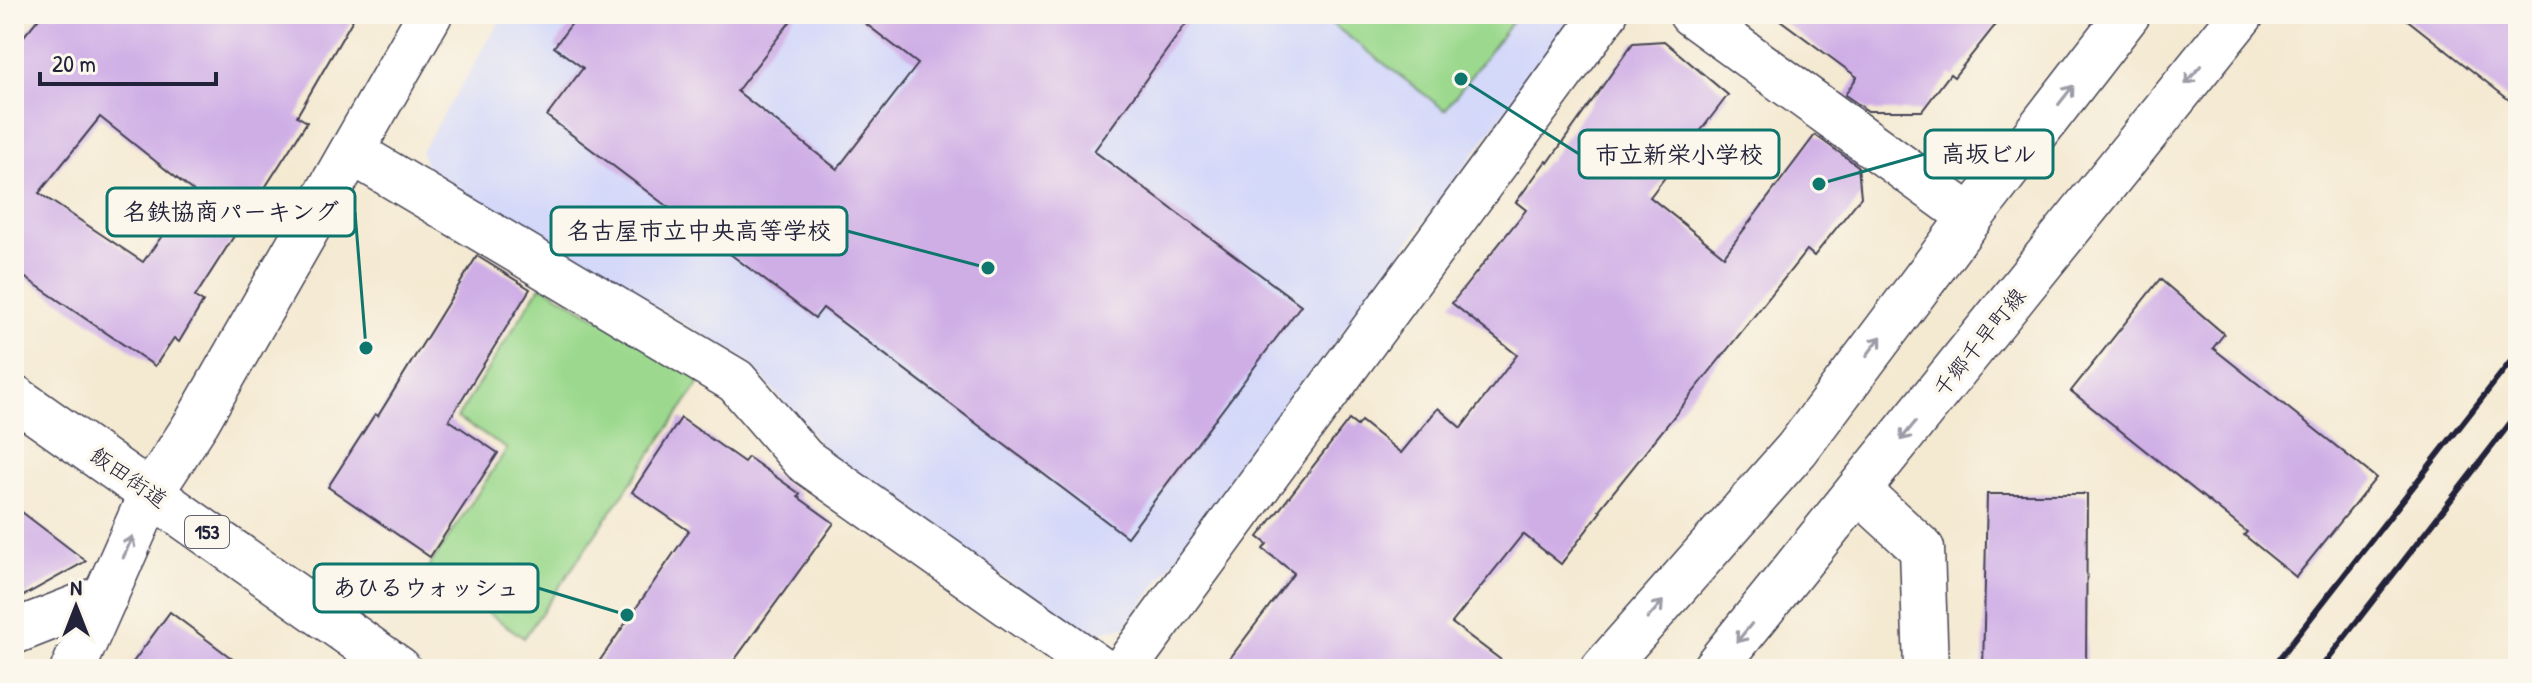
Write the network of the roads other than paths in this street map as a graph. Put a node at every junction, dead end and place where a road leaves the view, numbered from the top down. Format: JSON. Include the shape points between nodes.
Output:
{"nodes":[{"id":1,"x":430,"y":14,"type":"edge"},
{"id":2,"x":1605,"y":14,"type":"edge"},
{"id":3,"x":1691,"y":14,"type":"edge"},
{"id":4,"x":2128,"y":14,"type":"edge"},
{"id":5,"x":2242,"y":14,"type":"edge"},
{"id":6,"x":352,"y":152,"type":"junction"},
{"id":7,"x":1971,"y":217,"type":"junction"},
{"id":8,"x":14,"y":397,"type":"edge"},
{"id":9,"x":1859,"y":491,"type":"junction"},
{"id":10,"x":151,"y":493,"type":"junction"},
{"id":11,"x":106,"y":596,"type":"junction"},
{"id":12,"x":14,"y":632,"type":"edge"},
{"id":13,"x":73,"y":669,"type":"edge"},
{"id":14,"x":399,"y":669,"type":"edge"},
{"id":15,"x":1100,"y":669,"type":"edge"},
{"id":16,"x":1124,"y":669,"type":"edge"},
{"id":17,"x":1603,"y":669,"type":"edge"},
{"id":18,"x":1714,"y":669,"type":"edge"},
{"id":19,"x":1926,"y":669,"type":"edge"}],
"edges":[{"from":1,"to":6,"type":"main road"},
{"from":2,"to":16,"type":"main road"},
{"from":3,"to":7,"type":"main road"},
{"from":7,"to":4,"type":"main road","one_way":true},
{"from":5,"to":9,"type":"main road","name":"千郷千早町線","one_way":true},
{"from":6,"to":10,"type":"main road"},
{"from":6,"to":15,"type":"main road","via":[[736,381],[804,460]]},
{"from":17,"to":7,"type":"main road","one_way":true,"via":[[1797,449]]},
{"from":8,"to":10,"type":"main road","name":"飯田街道","number":"153"},
{"from":9,"to":18,"type":"main road","name":"千郷千早町線","one_way":true},
{"from":9,"to":19,"type":"main road","via":[[1922,549]]},
{"from":11,"to":10,"type":"main road","one_way":true},
{"from":10,"to":14,"type":"main road","name":"飯田街道","number":"153"},
{"from":11,"to":12,"type":"main road"},
{"from":11,"to":13,"type":"main road"}]}
